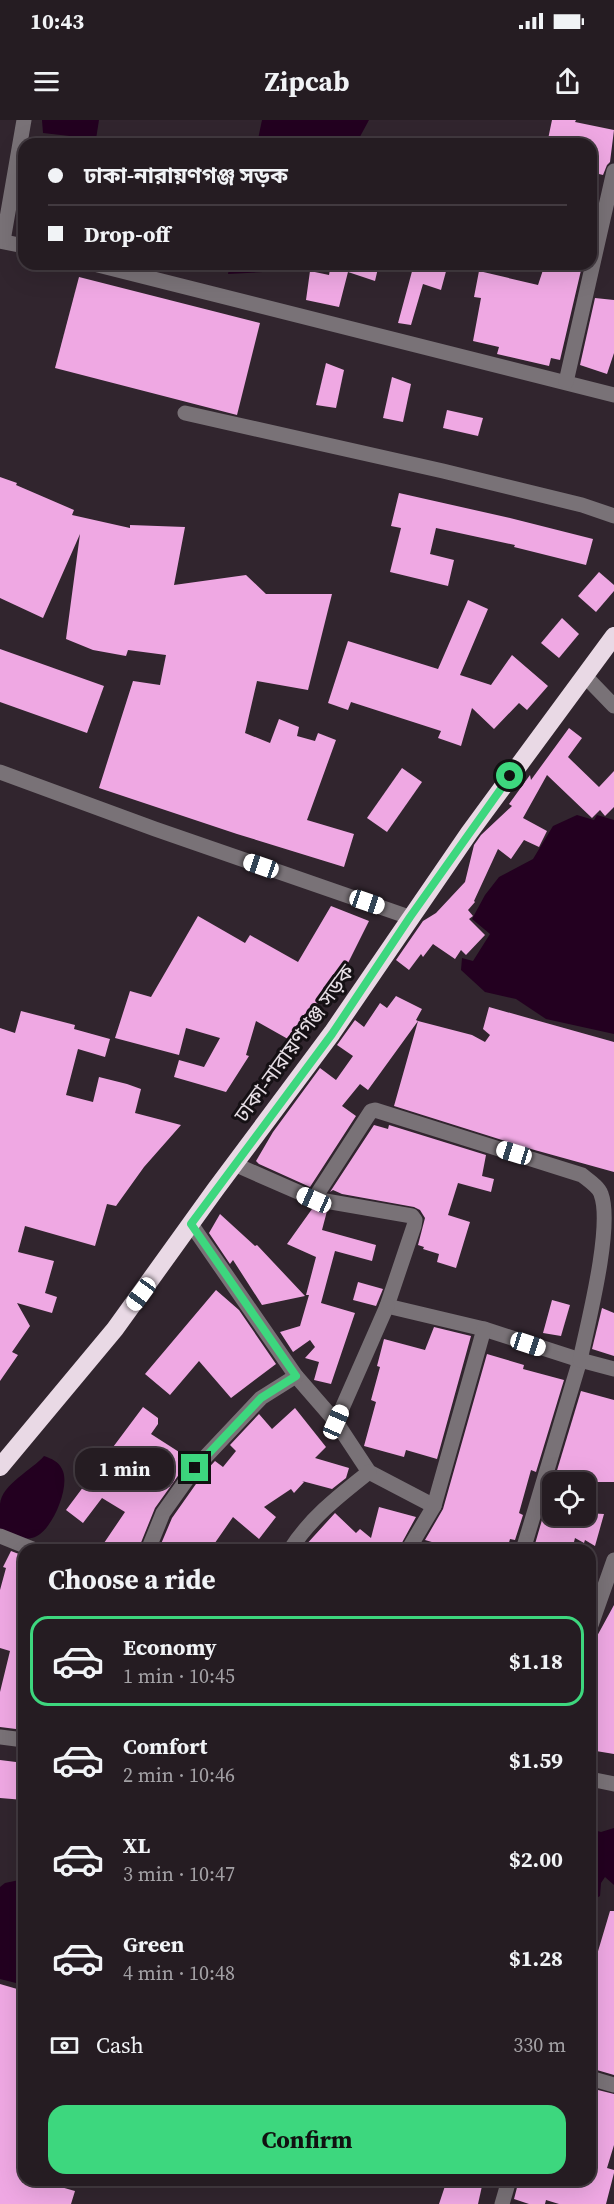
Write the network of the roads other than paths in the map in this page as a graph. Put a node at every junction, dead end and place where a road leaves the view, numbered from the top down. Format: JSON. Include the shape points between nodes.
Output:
{"nodes":[{"id":1,"x":24,"y":120,"type":"edge"},
{"id":2,"x":21,"y":138,"type":"edge"},
{"id":3,"x":18,"y":153,"type":"edge"},
{"id":4,"x":614,"y":171,"type":"edge"},
{"id":5,"x":2,"y":241,"type":"edge"},
{"id":6,"x":18,"y":245,"type":"edge"},
{"id":7,"x":597,"y":246,"type":"edge"},
{"id":8,"x":118,"y":270,"type":"edge"},
{"id":9,"x":591,"y":270,"type":"edge"},
{"id":10,"x":566,"y":382,"type":"junction"},
{"id":11,"x":614,"y":394,"type":"edge"},
{"id":12,"x":185,"y":413,"type":"dead end"},
{"id":13,"x":614,"y":516,"type":"edge"},
{"id":14,"x":614,"y":636,"type":"edge"},
{"id":15,"x":585,"y":676,"type":"junction"},
{"id":16,"x":614,"y":706,"type":"edge"},
{"id":17,"x":0,"y":772,"type":"edge"},
{"id":18,"x":410,"y":917,"type":"junction"},
{"id":19,"x":234,"y":1164,"type":"junction"},
{"id":20,"x":314,"y":1200,"type":"junction"},
{"id":21,"x":191,"y":1224,"type":"junction"},
{"id":22,"x":387,"y":1306,"type":"junction"},
{"id":23,"x":487,"y":1330,"type":"junction"},
{"id":24,"x":573,"y":1358,"type":"junction"},
{"id":25,"x":614,"y":1369,"type":"edge"},
{"id":26,"x":296,"y":1376,"type":"junction"},
{"id":27,"x":336,"y":1422,"type":"junction"},
{"id":28,"x":0,"y":1467,"type":"edge"},
{"id":29,"x":369,"y":1472,"type":"junction"},
{"id":30,"x":434,"y":1506,"type":"junction"},
{"id":31,"x":0,"y":1536,"type":"edge"},
{"id":32,"x":20,"y":1544,"type":"edge"},
{"id":33,"x":150,"y":1544,"type":"edge"},
{"id":34,"x":294,"y":1544,"type":"edge"},
{"id":35,"x":412,"y":1544,"type":"edge"},
{"id":36,"x":525,"y":1544,"type":"edge"},
{"id":37,"x":614,"y":1560,"type":"edge"},
{"id":38,"x":596,"y":1611,"type":"edge"},
{"id":39,"x":0,"y":1737,"type":"edge"},
{"id":40,"x":18,"y":1739,"type":"edge"},
{"id":41,"x":596,"y":1780,"type":"edge"},
{"id":42,"x":614,"y":1784,"type":"edge"},
{"id":43,"x":596,"y":2080,"type":"edge"},
{"id":44,"x":614,"y":2085,"type":"edge"},
{"id":45,"x":507,"y":2186,"type":"edge"},
{"id":46,"x":502,"y":2204,"type":"edge"}],
"edges":[{"from":1,"to":2,"type":"street"},
{"from":3,"to":5,"type":"street"},
{"from":4,"to":7,"type":"street"},
{"from":5,"to":6,"type":"street"},
{"from":8,"to":10,"type":"street"},
{"from":9,"to":10,"type":"street"},
{"from":10,"to":11,"type":"street"},
{"from":12,"to":13,"type":"street","via":[[443,471]]},
{"from":14,"to":15,"type":"highway","name":"ঢাকা-নারায়ণগঞ্জ সড়ক"},
{"from":15,"to":16,"type":"street"},
{"from":15,"to":18,"type":"highway","name":"ঢাকা-নারায়ণগঞ্জ সড়ক"},
{"from":17,"to":18,"type":"street"},
{"from":18,"to":19,"type":"highway","name":"ঢাকা-নারায়ণগঞ্জ সড়ক","via":[[332,1034]]},
{"from":19,"to":20,"type":"street"},
{"from":19,"to":21,"type":"highway","name":"ঢাকা-নারায়ণগঞ্জ সড়ক"},
{"from":20,"to":22,"type":"street","via":[[412,1216],[415,1220]]},
{"from":20,"to":24,"type":"street","via":[[375,1110],[582,1174],[601,1193],[605,1220],[600,1260]]},
{"from":21,"to":26,"type":"street"},
{"from":21,"to":28,"type":"highway","name":"ঢাকা-নারায়ণগঞ্জ সড়ক","via":[[115,1329]]},
{"from":22,"to":23,"type":"street"},
{"from":22,"to":27,"type":"street"},
{"from":23,"to":24,"type":"street"},
{"from":23,"to":30,"type":"street"},
{"from":24,"to":25,"type":"street"},
{"from":24,"to":36,"type":"street"},
{"from":26,"to":27,"type":"street"},
{"from":26,"to":33,"type":"street","via":[[261,1398],[195,1468],[163,1513]]},
{"from":27,"to":29,"type":"street"},
{"from":29,"to":30,"type":"street"},
{"from":29,"to":34,"type":"street","via":[[325,1508]]},
{"from":30,"to":35,"type":"street"},
{"from":31,"to":32,"type":"street"},
{"from":37,"to":38,"type":"street"},
{"from":39,"to":40,"type":"street"},
{"from":41,"to":42,"type":"street"},
{"from":43,"to":44,"type":"street"},
{"from":45,"to":46,"type":"street"}]}
